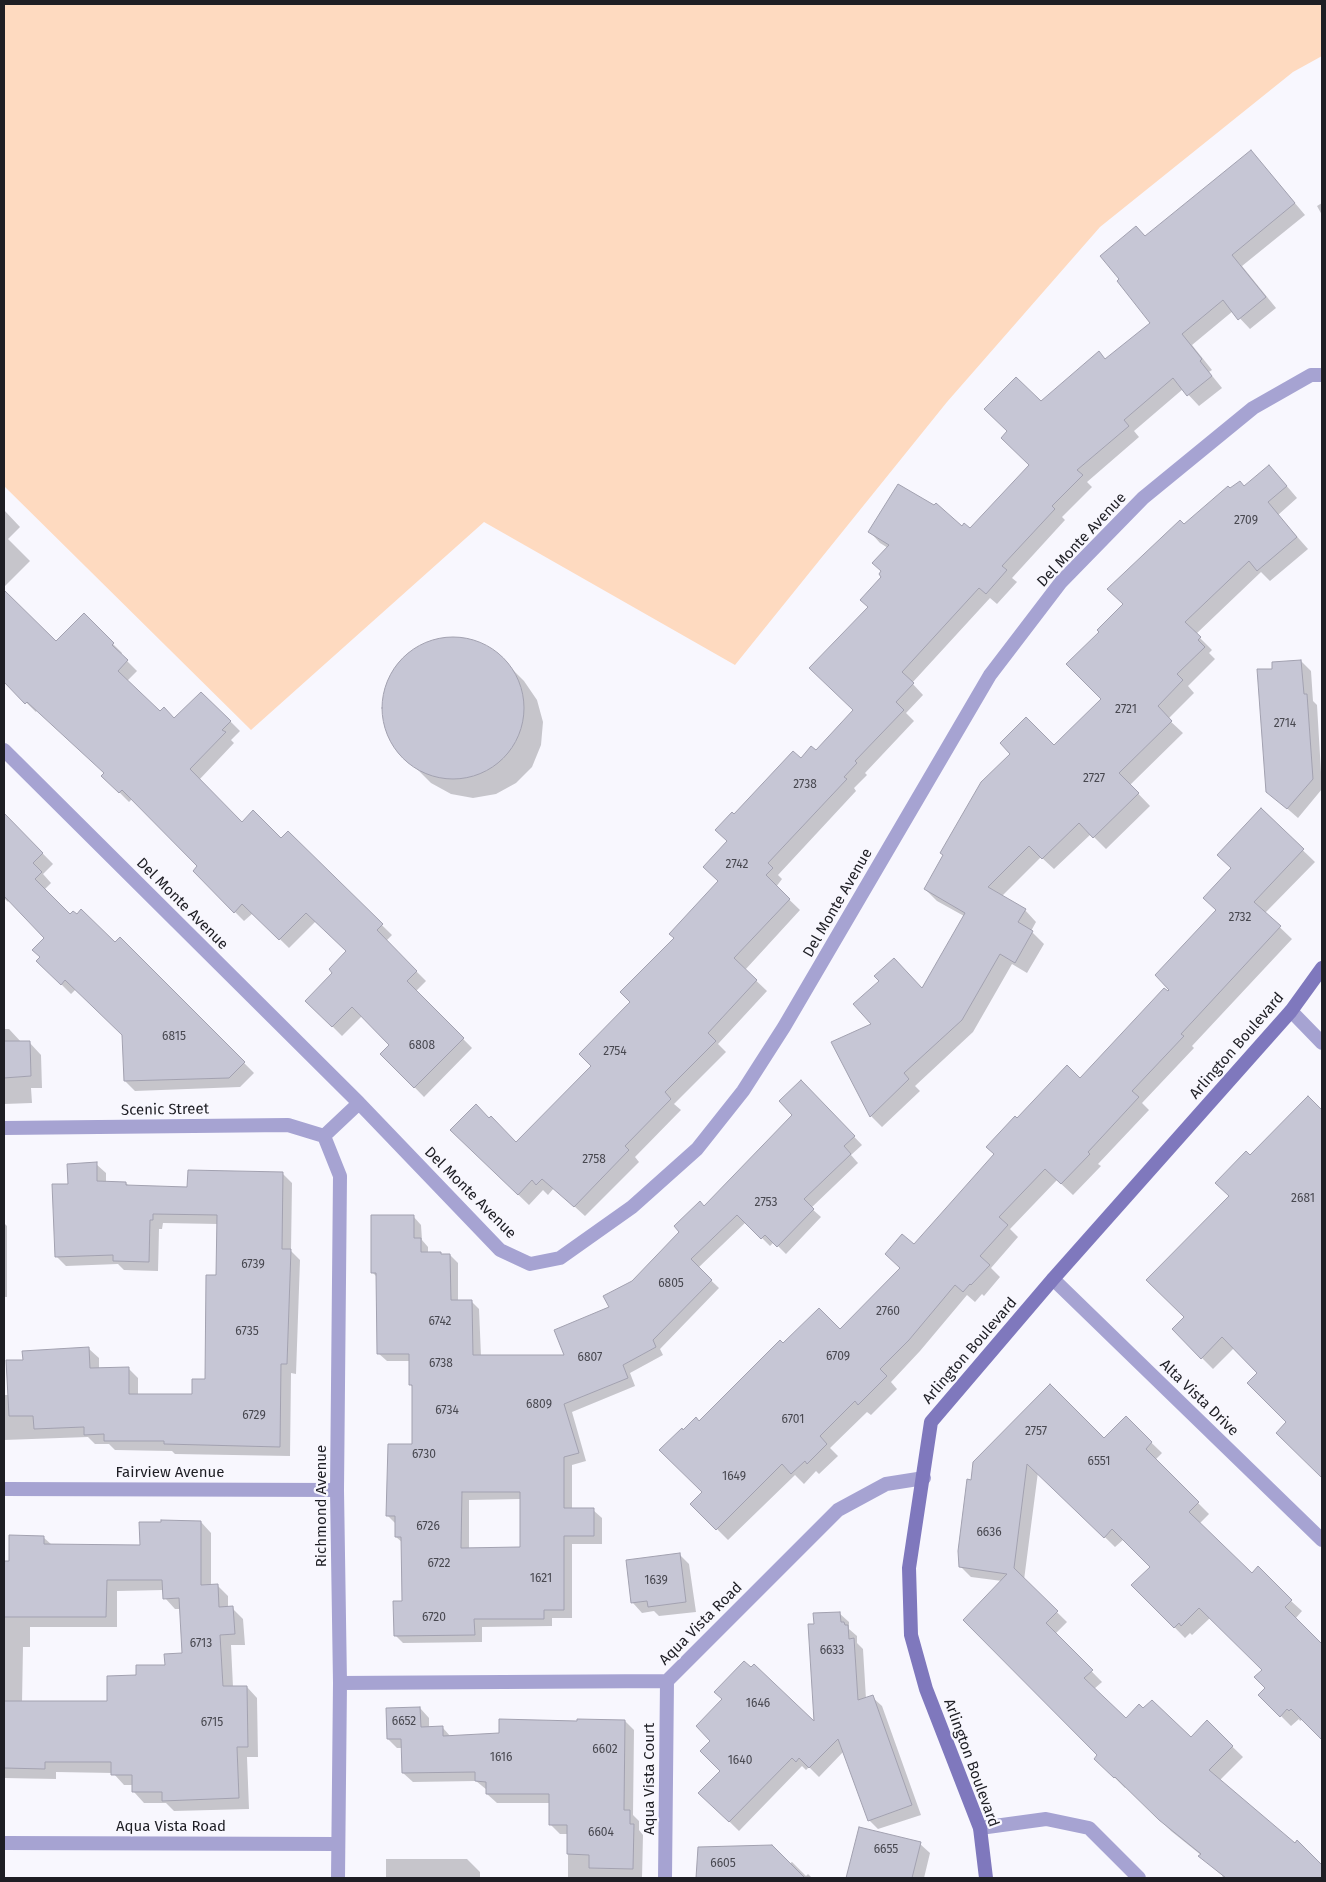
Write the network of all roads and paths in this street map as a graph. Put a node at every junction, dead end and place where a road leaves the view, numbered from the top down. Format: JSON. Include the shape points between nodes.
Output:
{"nodes":[{"id":1,"x":1322,"y":375,"type":"edge"},
{"id":2,"x":4,"y":750,"type":"edge"},
{"id":3,"x":1322,"y":968,"type":"edge"},
{"id":4,"x":1291,"y":1011,"type":"junction"},
{"id":5,"x":1322,"y":1043,"type":"edge"},
{"id":6,"x":359,"y":1103,"type":"junction"},
{"id":7,"x":4,"y":1128,"type":"edge"},
{"id":8,"x":324,"y":1136,"type":"junction"},
{"id":9,"x":1053,"y":1279,"type":"junction"},
{"id":10,"x":924,"y":1478,"type":"junction"},
{"id":11,"x":4,"y":1489,"type":"edge"},
{"id":12,"x":337,"y":1490,"type":"junction"},
{"id":13,"x":1322,"y":1540,"type":"edge"},
{"id":14,"x":667,"y":1681,"type":"junction"},
{"id":15,"x":340,"y":1683,"type":"junction"},
{"id":16,"x":980,"y":1828,"type":"junction"},
{"id":17,"x":4,"y":1843,"type":"edge"},
{"id":18,"x":338,"y":1844,"type":"junction"},
{"id":19,"x":338,"y":1878,"type":"edge"},
{"id":20,"x":665,"y":1878,"type":"edge"},
{"id":21,"x":986,"y":1878,"type":"edge"},
{"id":22,"x":1139,"y":1878,"type":"edge"}],
"edges":[{"from":1,"to":6,"type":"street","name":"Del Monte Avenue","via":[[1311,376],[1253,408],[1143,498],[1061,582],[990,675],[784,1027],[743,1091],[697,1149],[632,1207],[560,1258],[530,1264],[500,1250]]},
{"from":2,"to":6,"type":"street","name":"Del Monte Avenue"},
{"from":3,"to":4,"type":"main road","name":"Arlington Boulevard"},
{"from":4,"to":5,"type":"street"},
{"from":4,"to":9,"type":"main road","name":"Arlington Boulevard"},
{"from":6,"to":8,"type":"street"},
{"from":7,"to":8,"type":"street","name":"Scenic Street","via":[[288,1125]]},
{"from":8,"to":12,"type":"street","name":"Richmond Avenue","via":[[340,1176]]},
{"from":9,"to":10,"type":"main road","name":"Arlington Boulevard","via":[[931,1422]]},
{"from":9,"to":13,"type":"street","name":"Alta Vista Drive"},
{"from":10,"to":14,"type":"street","name":"Aqua Vista Road","via":[[886,1484],[838,1510]]},
{"from":10,"to":16,"type":"main road","name":"Arlington Boulevard","via":[[909,1568],[911,1635],[926,1689]]},
{"from":11,"to":12,"type":"street","name":"Fairview Avenue"},
{"from":12,"to":15,"type":"street","name":"Richmond Avenue"},
{"from":14,"to":15,"type":"street","name":"Aqua Vista Road"},
{"from":14,"to":20,"type":"street","name":"Aqua Vista Court"},
{"from":15,"to":18,"type":"street","name":"Richmond Avenue"},
{"from":16,"to":21,"type":"main road","name":"Arlington Boulevard"},
{"from":16,"to":22,"type":"street","via":[[1046,1819],[1089,1828]]},
{"from":17,"to":18,"type":"street","name":"Aqua Vista Road"},
{"from":18,"to":19,"type":"street","name":"Richmond Avenue"}]}
